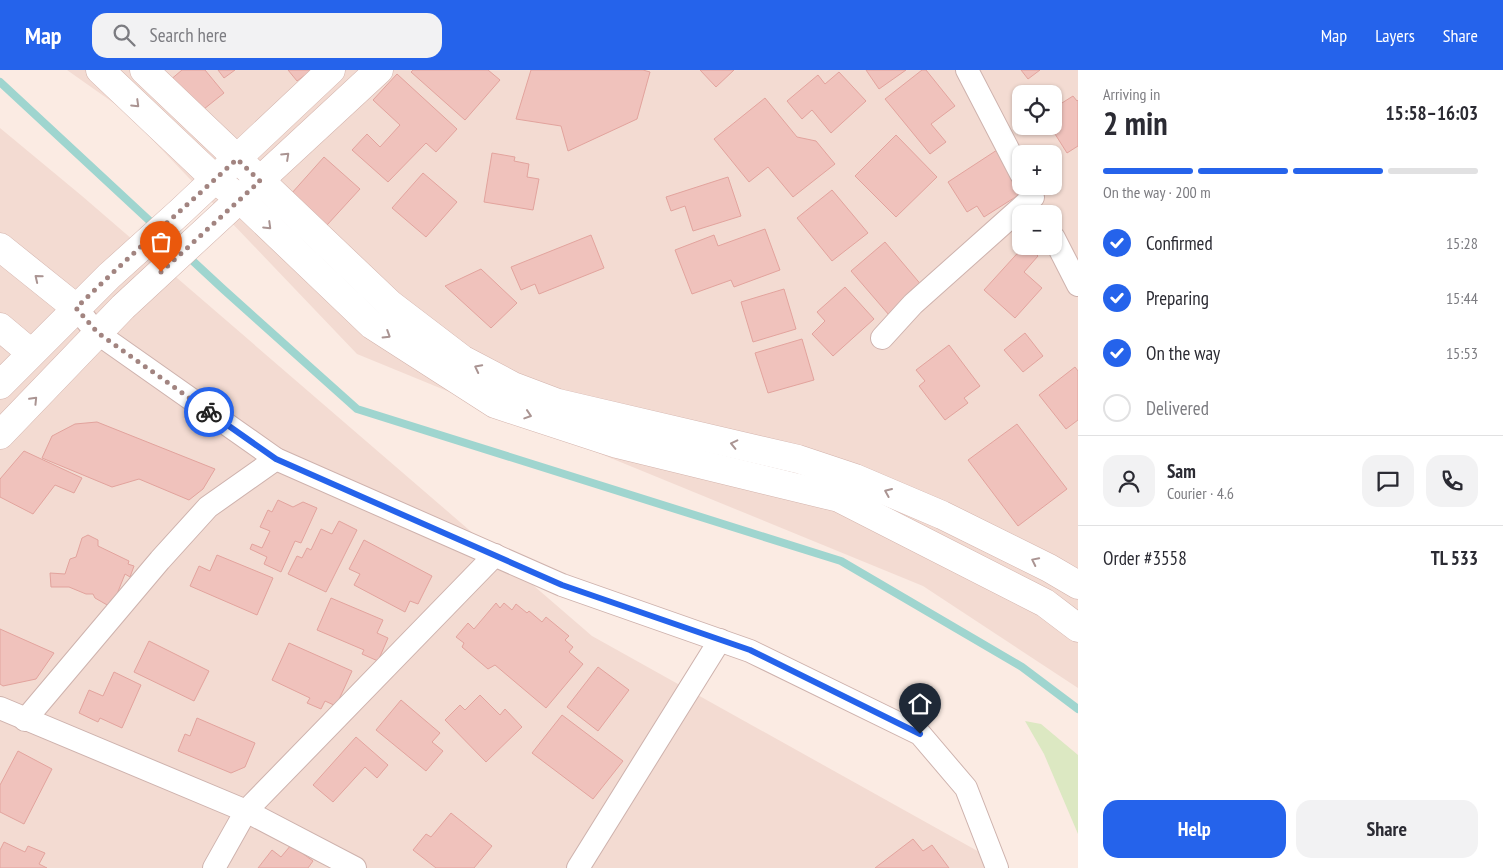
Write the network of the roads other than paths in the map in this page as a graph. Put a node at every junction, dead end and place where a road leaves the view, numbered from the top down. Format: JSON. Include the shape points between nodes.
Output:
{"nodes":[{"id":1,"x":100,"y":70,"type":"edge"},
{"id":2,"x":144,"y":70,"type":"edge"},
{"id":3,"x":331,"y":70,"type":"edge"},
{"id":4,"x":380,"y":70,"type":"edge"},
{"id":5,"x":967,"y":70,"type":"edge"},
{"id":6,"x":1012,"y":157,"type":"edge"},
{"id":7,"x":237,"y":159,"type":"junction"},
{"id":8,"x":215,"y":179,"type":"junction"},
{"id":9,"x":260,"y":181,"type":"junction"},
{"id":10,"x":240,"y":199,"type":"junction"},
{"id":11,"x":1034,"y":199,"type":"edge"},
{"id":12,"x":0,"y":248,"type":"edge"},
{"id":13,"x":1062,"y":254,"type":"edge"},
{"id":14,"x":1078,"y":285,"type":"edge"},
{"id":15,"x":76,"y":308,"type":"junction"},
{"id":16,"x":0,"y":327,"type":"edge"},
{"id":17,"x":98,"y":333,"type":"junction"},
{"id":18,"x":882,"y":338,"type":"dead end"},
{"id":19,"x":32,"y":353,"type":"junction"},
{"id":20,"x":0,"y":385,"type":"edge"},
{"id":21,"x":0,"y":435,"type":"edge"},
{"id":22,"x":276,"y":459,"type":"junction"},
{"id":23,"x":495,"y":555,"type":"junction"},
{"id":24,"x":1078,"y":585,"type":"edge"},
{"id":25,"x":1078,"y":628,"type":"edge"},
{"id":26,"x":720,"y":640,"type":"junction"},
{"id":27,"x":0,"y":708,"type":"edge"},
{"id":28,"x":25,"y":720,"type":"junction"},
{"id":29,"x":246,"y":811,"type":"junction"},
{"id":30,"x":214,"y":868,"type":"edge"},
{"id":31,"x":355,"y":868,"type":"edge"},
{"id":32,"x":578,"y":868,"type":"edge"},
{"id":33,"x":997,"y":868,"type":"edge"}],
"edges":[{"from":1,"to":8,"type":"street","one_way":true},
{"from":2,"to":7,"type":"street"},
{"from":3,"to":7,"type":"street"},
{"from":9,"to":4,"type":"street","one_way":true},
{"from":5,"to":6,"type":"street"},
{"from":7,"to":8,"type":"street"},
{"from":7,"to":9,"type":"street"},
{"from":8,"to":10,"type":"street"},
{"from":8,"to":15,"type":"street"},
{"from":9,"to":10,"type":"street"},
{"from":24,"to":9,"type":"street","one_way":true,"via":[[942,516],[855,478],[798,459],[558,403],[514,386],[462,359],[390,304]]},
{"from":10,"to":17,"type":"street"},
{"from":10,"to":25,"type":"street","one_way":true,"via":[[372,325],[495,404],[618,444],[839,498],[1045,603]]},
{"from":11,"to":18,"type":"street","via":[[912,304]]},
{"from":15,"to":12,"type":"street","one_way":true},
{"from":13,"to":14,"type":"street"},
{"from":15,"to":17,"type":"street"},
{"from":15,"to":19,"type":"street"},
{"from":16,"to":19,"type":"street"},
{"from":21,"to":17,"type":"street","one_way":true},
{"from":17,"to":22,"type":"street"},
{"from":19,"to":20,"type":"street"},
{"from":22,"to":23,"type":"street"},
{"from":22,"to":28,"type":"street","via":[[208,507]]},
{"from":23,"to":26,"type":"street","via":[[562,585]]},
{"from":23,"to":29,"type":"street"},
{"from":26,"to":32,"type":"street"},
{"from":26,"to":33,"type":"street","via":[[750,650],[920,734],[966,788]]},
{"from":27,"to":28,"type":"street"},
{"from":28,"to":29,"type":"street"},
{"from":29,"to":30,"type":"street"},
{"from":29,"to":31,"type":"street"}]}
